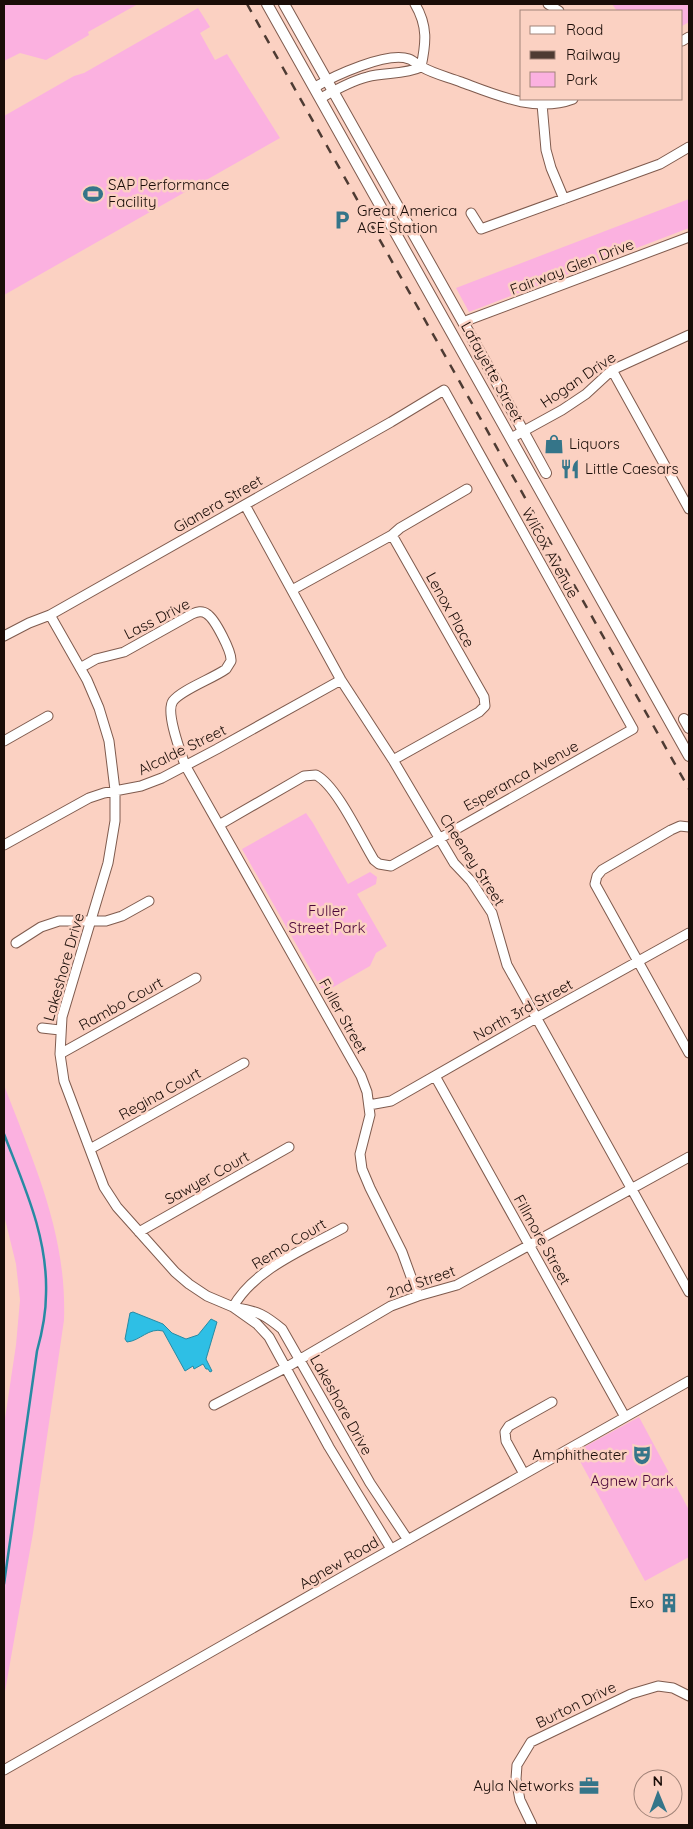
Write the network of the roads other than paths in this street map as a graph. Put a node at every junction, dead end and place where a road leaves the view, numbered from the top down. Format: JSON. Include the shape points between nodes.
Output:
{"nodes":[{"id":1,"x":267,"y":4,"type":"edge"},
{"id":2,"x":284,"y":4,"type":"edge"},
{"id":3,"x":415,"y":4,"type":"edge"},
{"id":4,"x":421,"y":67,"type":"junction"},
{"id":5,"x":328,"y":80,"type":"junction"},
{"id":6,"x":315,"y":87,"type":"junction"},
{"id":7,"x":334,"y":91,"type":"junction"},
{"id":8,"x":321,"y":98,"type":"junction"},
{"id":9,"x":568,"y":100,"type":"edge"},
{"id":10,"x":542,"y":104,"type":"junction"},
{"id":11,"x":689,"y":148,"type":"edge"},
{"id":12,"x":564,"y":199,"type":"junction"},
{"id":13,"x":471,"y":213,"type":"dead end"},
{"id":14,"x":689,"y":237,"type":"edge"},
{"id":15,"x":464,"y":322,"type":"junction"},
{"id":16,"x":689,"y":335,"type":"edge"},
{"id":17,"x":612,"y":370,"type":"junction"},
{"id":18,"x":444,"y":390,"type":"joint"},
{"id":19,"x":523,"y":431,"type":"junction"},
{"id":20,"x":511,"y":438,"type":"junction"},
{"id":21,"x":546,"y":473,"type":"dead end"},
{"id":22,"x":467,"y":489,"type":"dead end"},
{"id":23,"x":245,"y":505,"type":"junction"},
{"id":24,"x":689,"y":508,"type":"edge"},
{"id":25,"x":392,"y":535,"type":"junction"},
{"id":26,"x":292,"y":590,"type":"junction"},
{"id":27,"x":50,"y":615,"type":"junction"},
{"id":28,"x":4,"y":636,"type":"edge"},
{"id":29,"x":80,"y":668,"type":"junction"},
{"id":30,"x":341,"y":680,"type":"junction"},
{"id":31,"x":48,"y":716,"type":"dead end"},
{"id":32,"x":688,"y":721,"type":"edge"},
{"id":33,"x":672,"y":726,"type":"junction"},
{"id":34,"x":633,"y":729,"type":"joint"},
{"id":35,"x":4,"y":741,"type":"edge"},
{"id":36,"x":689,"y":756,"type":"edge"},
{"id":37,"x":393,"y":760,"type":"junction"},
{"id":38,"x":185,"y":765,"type":"junction"},
{"id":39,"x":115,"y":790,"type":"junction"},
{"id":40,"x":219,"y":824,"type":"junction"},
{"id":41,"x":689,"y":827,"type":"edge"},
{"id":42,"x":439,"y":838,"type":"junction"},
{"id":43,"x":4,"y":845,"type":"edge"},
{"id":44,"x":149,"y":901,"type":"dead end"},
{"id":45,"x":91,"y":921,"type":"junction"},
{"id":46,"x":689,"y":934,"type":"edge"},
{"id":47,"x":16,"y":943,"type":"dead end"},
{"id":48,"x":639,"y":961,"type":"junction"},
{"id":49,"x":196,"y":978,"type":"dead end"},
{"id":50,"x":536,"y":1018,"type":"junction"},
{"id":51,"x":42,"y":1028,"type":"dead end"},
{"id":52,"x":60,"y":1030,"type":"junction"},
{"id":53,"x":689,"y":1053,"type":"edge"},
{"id":54,"x":60,"y":1054,"type":"junction"},
{"id":55,"x":244,"y":1063,"type":"dead end"},
{"id":56,"x":435,"y":1076,"type":"junction"},
{"id":57,"x":369,"y":1105,"type":"junction"},
{"id":58,"x":290,"y":1148,"type":"dead end"},
{"id":59,"x":90,"y":1149,"type":"junction"},
{"id":60,"x":689,"y":1157,"type":"edge"},
{"id":61,"x":631,"y":1190,"type":"junction"},
{"id":62,"x":342,"y":1228,"type":"dead end"},
{"id":63,"x":139,"y":1232,"type":"junction"},
{"id":64,"x":530,"y":1246,"type":"junction"},
{"id":65,"x":689,"y":1292,"type":"edge"},
{"id":66,"x":418,"y":1296,"type":"junction"},
{"id":67,"x":233,"y":1308,"type":"junction"},
{"id":68,"x":300,"y":1360,"type":"junction"},
{"id":69,"x":287,"y":1368,"type":"junction"},
{"id":70,"x":689,"y":1381,"type":"edge"},
{"id":71,"x":552,"y":1402,"type":"dead end"},
{"id":72,"x":214,"y":1405,"type":"dead end"},
{"id":73,"x":625,"y":1417,"type":"junction"},
{"id":74,"x":524,"y":1474,"type":"junction"},
{"id":75,"x":408,"y":1540,"type":"junction"},
{"id":76,"x":391,"y":1549,"type":"junction"},
{"id":77,"x":689,"y":1696,"type":"edge"},
{"id":78,"x":4,"y":1770,"type":"edge"},
{"id":79,"x":532,"y":1825,"type":"edge"}],
"edges":[{"from":1,"to":6,"type":"main road","name":"Lafayette Street"},
{"from":2,"to":5,"type":"main road","name":"Lafayette Street"},
{"from":3,"to":4,"type":"street","via":[[422,16],[426,41]]},
{"from":4,"to":5,"type":"street","via":[[409,58],[378,61]]},
{"from":4,"to":7,"type":"street","via":[[410,72],[365,77]]},
{"from":4,"to":10,"type":"street","via":[[502,97]]},
{"from":5,"to":6,"type":"street"},
{"from":5,"to":7,"type":"main road","name":"Lafayette Street"},
{"from":6,"to":8,"type":"main road","name":"Lafayette Street"},
{"from":7,"to":8,"type":"street"},
{"from":7,"to":15,"type":"main road","name":"Lafayette Street"},
{"from":8,"to":20,"type":"main road","name":"Lafayette Street"},
{"from":9,"to":10,"type":"street"},
{"from":10,"to":12,"type":"street","via":[[546,150]]},
{"from":11,"to":12,"type":"street","via":[[660,164]]},
{"from":12,"to":13,"type":"street","via":[[480,229]]},
{"from":14,"to":15,"type":"street","name":"Fairway Glen Drive"},
{"from":15,"to":19,"type":"main road","name":"Lafayette Street"},
{"from":16,"to":17,"type":"street","name":"Hogan Drive"},
{"from":17,"to":19,"type":"street","name":"Hogan Drive","via":[[586,394]]},
{"from":17,"to":24,"type":"street"},
{"from":18,"to":23,"type":"street","name":"Gianera Street"},
{"from":18,"to":34,"type":"street","name":"Wilcox Avenue"},
{"from":19,"to":20,"type":"street","name":"Hogan Drive"},
{"from":19,"to":21,"type":"main road","name":"Lafayette Street"},
{"from":20,"to":33,"type":"main road","name":"Lafayette Street"},
{"from":22,"to":25,"type":"street"},
{"from":23,"to":26,"type":"street","name":"Cheeney Street"},
{"from":23,"to":27,"type":"street","name":"Gianera Street"},
{"from":25,"to":26,"type":"street"},
{"from":25,"to":37,"type":"street","name":"Lenox Place","via":[[484,697],[485,706]]},
{"from":26,"to":30,"type":"street","name":"Cheeney Street"},
{"from":27,"to":28,"type":"street","name":"Gianera Street"},
{"from":27,"to":29,"type":"street","name":"Lakeshore Drive"},
{"from":29,"to":38,"type":"street","name":"Lass Drive","via":[[96,659],[124,652],[196,612],[208,614],[230,652],[231,662],[223,672],[178,696],[171,704],[170,713]]},
{"from":29,"to":39,"type":"street","name":"Lakeshore Drive","via":[[94,694],[104,725]]},
{"from":30,"to":37,"type":"street","name":"Cheeney Street"},
{"from":30,"to":38,"type":"street","name":"Alcalde Street"},
{"from":31,"to":35,"type":"street"},
{"from":32,"to":33,"type":"street"},
{"from":33,"to":36,"type":"main road","name":"Lafayette Street"},
{"from":34,"to":42,"type":"street","name":"Esperanca Avenue"},
{"from":37,"to":42,"type":"street","name":"Cheeney Street"},
{"from":38,"to":39,"type":"street","name":"Alcalde Street","via":[[151,782]]},
{"from":38,"to":40,"type":"street","name":"Fuller Street"},
{"from":39,"to":43,"type":"street","name":"Alcalde Street","via":[[89,798]]},
{"from":39,"to":45,"type":"street","name":"Lakeshore Drive","via":[[111,849]]},
{"from":40,"to":42,"type":"street","name":"Esperanca Avenue","via":[[304,776],[316,775],[342,804],[379,864],[391,866]]},
{"from":40,"to":57,"type":"street","name":"Fuller Street","via":[[361,1076]]},
{"from":41,"to":48,"type":"street","via":[[671,830],[597,876],[595,884]]},
{"from":42,"to":50,"type":"street","name":"Cheeney Street","via":[[492,913],[507,965]]},
{"from":44,"to":45,"type":"street","via":[[122,916]]},
{"from":45,"to":47,"type":"street","via":[[60,921],[41,927]]},
{"from":45,"to":52,"type":"street","name":"Lakeshore Drive"},
{"from":46,"to":48,"type":"street","name":"North 3rd Street"},
{"from":48,"to":50,"type":"street","name":"North 3rd Street"},
{"from":48,"to":53,"type":"street"},
{"from":49,"to":54,"type":"street","name":"Rambo Court"},
{"from":50,"to":56,"type":"street","name":"North 3rd Street"},
{"from":50,"to":61,"type":"street","name":"Cheeney Street"},
{"from":51,"to":52,"type":"street"},
{"from":52,"to":54,"type":"street","name":"Lakeshore Drive"},
{"from":54,"to":59,"type":"street","name":"Lakeshore Drive","via":[[68,1092]]},
{"from":55,"to":59,"type":"street","name":"Regina Court"},
{"from":56,"to":57,"type":"street","name":"North 3rd Street","via":[[391,1101]]},
{"from":56,"to":64,"type":"street","name":"Fillmore Street"},
{"from":57,"to":66,"type":"street","name":"Fuller Street","via":[[370,1115],[360,1154],[362,1169],[402,1252]]},
{"from":58,"to":63,"type":"street","name":"Sawyer Court"},
{"from":59,"to":63,"type":"street","name":"Lakeshore Drive","via":[[110,1198]]},
{"from":60,"to":61,"type":"street","name":"2nd Street"},
{"from":61,"to":64,"type":"street","name":"2nd Street"},
{"from":61,"to":65,"type":"street","name":"Cheeney Street"},
{"from":62,"to":67,"type":"street","name":"Remo Court","via":[[267,1271],[250,1284]]},
{"from":63,"to":67,"type":"street","name":"Lakeshore Drive","via":[[190,1284]]},
{"from":64,"to":66,"type":"street","name":"2nd Street","via":[[457,1286]]},
{"from":64,"to":73,"type":"street","name":"Fillmore Street"},
{"from":66,"to":68,"type":"street","name":"2nd Street","via":[[391,1306]]},
{"from":67,"to":68,"type":"street","name":"Lakeshore Drive","via":[[254,1310],[268,1318],[282,1329]]},
{"from":67,"to":69,"type":"street","name":"Lakeshore Drive","via":[[257,1324],[269,1337]]},
{"from":68,"to":69,"type":"street","name":"2nd Street"},
{"from":68,"to":75,"type":"street","name":"Lakeshore Drive","via":[[370,1483]]},
{"from":69,"to":72,"type":"street","name":"2nd Street"},
{"from":69,"to":76,"type":"street","name":"Lakeshore Drive","via":[[339,1464]]},
{"from":70,"to":73,"type":"street","name":"Agnew Road"},
{"from":71,"to":74,"type":"street","via":[[509,1426],[505,1432],[506,1441]]},
{"from":73,"to":74,"type":"street","name":"Agnew Road"},
{"from":74,"to":75,"type":"street","name":"Agnew Road"},
{"from":75,"to":76,"type":"street","name":"Agnew Road"},
{"from":76,"to":78,"type":"street","name":"Agnew Road"},
{"from":77,"to":79,"type":"street","name":"Burton Drive","via":[[673,1688],[658,1686],[631,1694],[531,1742],[517,1765],[516,1779],[520,1800]]}]}
